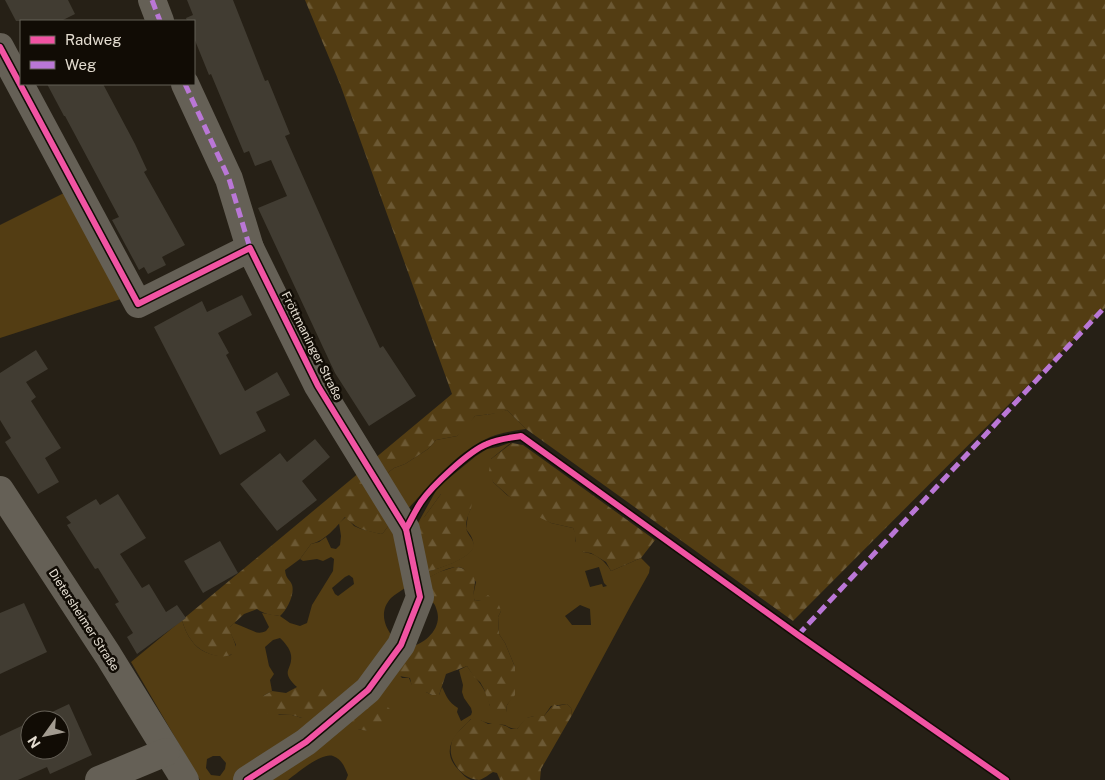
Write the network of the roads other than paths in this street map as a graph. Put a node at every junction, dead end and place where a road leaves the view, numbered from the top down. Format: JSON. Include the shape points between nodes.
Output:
{"nodes":[{"id":1,"x":152,"y":0,"type":"edge"},
{"id":2,"x":160,"y":20,"type":"edge"},
{"id":3,"x":0,"y":47,"type":"edge"},
{"id":4,"x":20,"y":84,"type":"edge"},
{"id":5,"x":20,"y":85,"type":"edge"},
{"id":6,"x":185,"y":85,"type":"edge"},
{"id":7,"x":250,"y":248,"type":"junction"},
{"id":8,"x":0,"y":490,"type":"edge"},
{"id":9,"x":166,"y":752,"type":"junction"},
{"id":10,"x":99,"y":780,"type":"edge"},
{"id":11,"x":184,"y":780,"type":"edge"},
{"id":12,"x":247,"y":780,"type":"edge"}],
"edges":[{"from":1,"to":2,"type":"street"},
{"from":3,"to":4,"type":"street"},
{"from":5,"to":7,"type":"street","via":[[138,304]]},
{"from":6,"to":7,"type":"street","name":"Fröttmaninger Straße","via":[[229,179]]},
{"from":7,"to":12,"type":"street","name":"Fröttmaninger Straße","via":[[318,386],[406,529],[420,597],[401,645],[368,690],[306,742]]},
{"from":8,"to":9,"type":"street","name":"Dietersheimer Straße","via":[[108,655]]},
{"from":9,"to":10,"type":"street"},
{"from":9,"to":11,"type":"street","name":"Dietersheimer Straße"}]}
